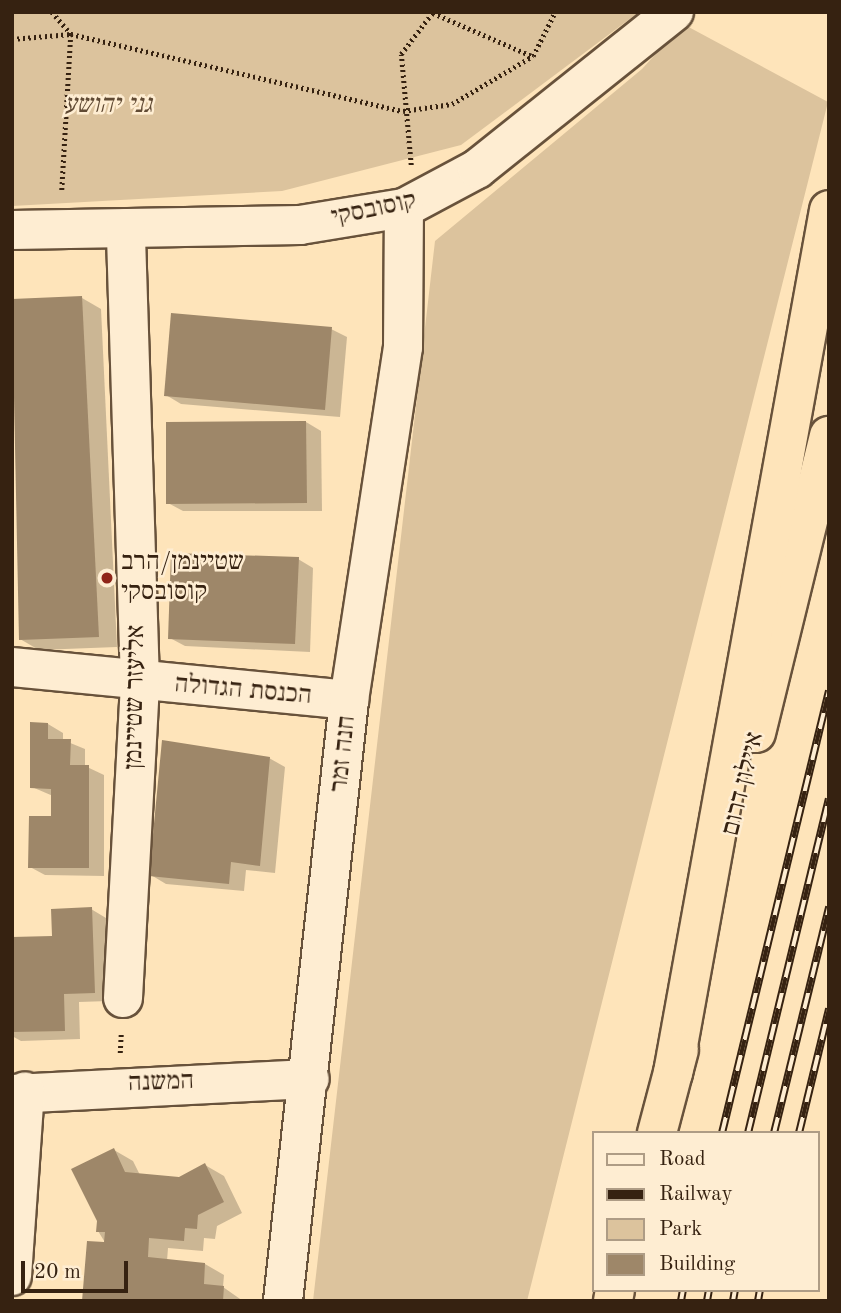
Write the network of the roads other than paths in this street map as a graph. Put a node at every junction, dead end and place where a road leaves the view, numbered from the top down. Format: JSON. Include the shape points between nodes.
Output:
{"nodes":[{"id":1,"x":674,"y":12,"type":"edge"},
{"id":2,"x":410,"y":206,"type":"junction"},
{"id":3,"x":827,"y":219,"type":"edge"},
{"id":4,"x":126,"y":228,"type":"junction"},
{"id":5,"x":12,"y":230,"type":"edge"},
{"id":6,"x":829,"y":436,"type":"edge"},
{"id":7,"x":12,"y":667,"type":"edge"},
{"id":8,"x":140,"y":682,"type":"junction"},
{"id":9,"x":349,"y":700,"type":"junction"},
{"id":10,"x":123,"y":998,"type":"road end"},
{"id":11,"x":673,"y":1073,"type":"junction"},
{"id":12,"x":310,"y":1079,"type":"junction"},
{"id":13,"x":18,"y":1093,"type":"edge"},
{"id":14,"x":658,"y":1131,"type":"edge"},
{"id":15,"x":12,"y":1276,"type":"edge"},
{"id":16,"x":283,"y":1301,"type":"edge"}],
"edges":[{"from":1,"to":2,"type":"street","name":"קוסובסקי","via":[[477,169]]},
{"from":2,"to":4,"type":"street","name":"קוסובסקי","via":[[300,225]]},
{"from":2,"to":9,"type":"street","name":"חנה זמר","via":[[403,347]]},
{"from":3,"to":11,"type":"highway"},
{"from":4,"to":5,"type":"street","name":"קוסובסקי"},
{"from":4,"to":8,"type":"street","name":"אליעזר שטיינמן"},
{"from":6,"to":11,"type":"highway","name":"איילון דרום"},
{"from":7,"to":8,"type":"street","name":"הכנסת הגדולה"},
{"from":8,"to":9,"type":"street","name":"הכנסת הגדולה"},
{"from":8,"to":10,"type":"street","name":"אליעזר שטיינמן"},
{"from":9,"to":12,"type":"street","name":"חנה זמר"},
{"from":11,"to":14,"type":"highway","name":"איילון דרום"},
{"from":12,"to":13,"type":"street","name":"המשנה","via":[[119,1084]]},
{"from":12,"to":16,"type":"street","name":"חנה זמר"},
{"from":13,"to":15,"type":"street"}]}
